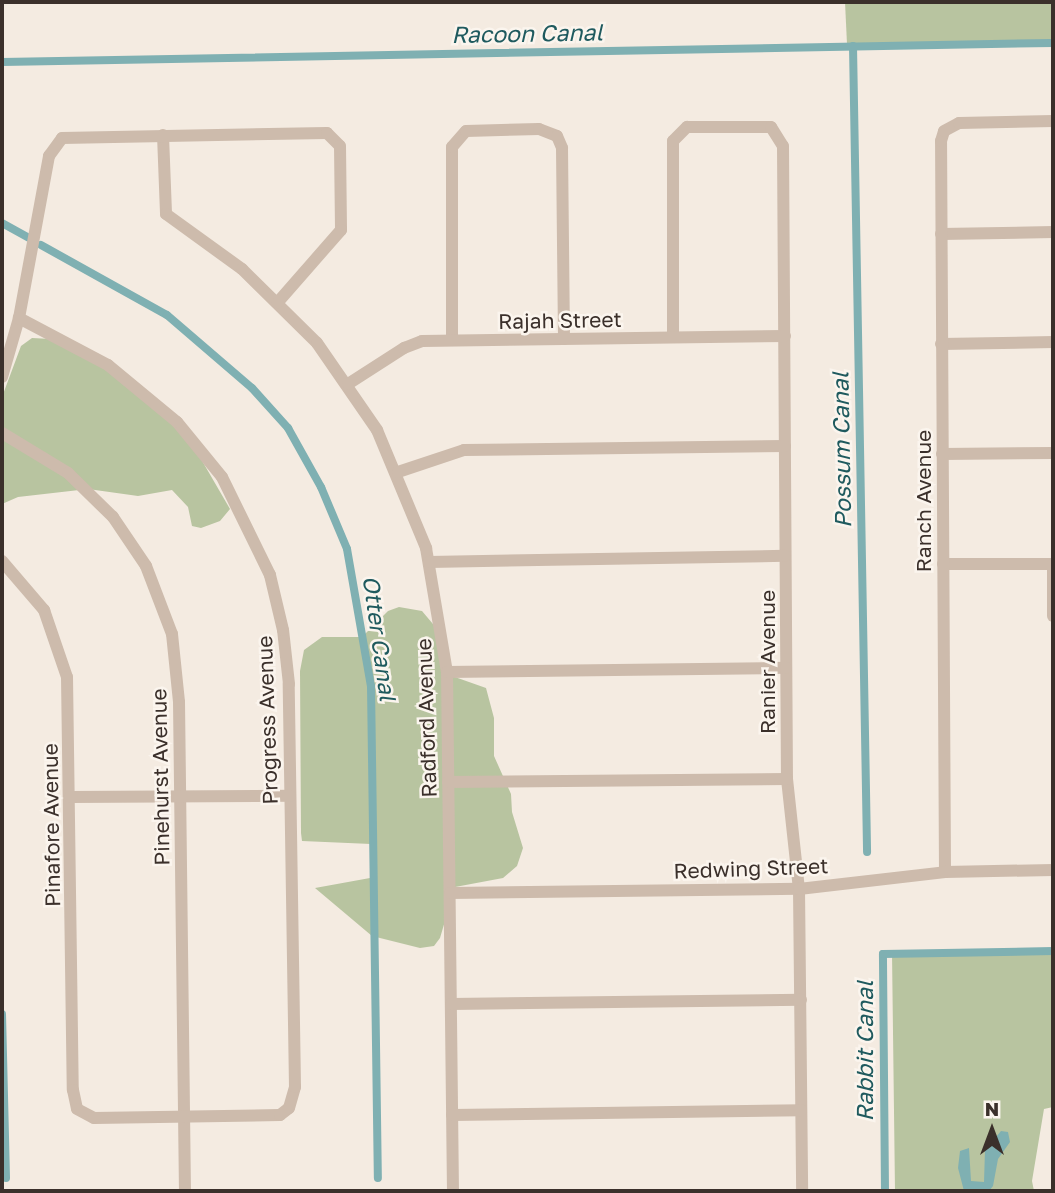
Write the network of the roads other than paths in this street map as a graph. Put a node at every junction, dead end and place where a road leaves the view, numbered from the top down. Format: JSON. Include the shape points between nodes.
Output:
{"nodes":[{"id":1,"x":1053,"y":121,"type":"edge"},
{"id":2,"x":163,"y":135,"type":"junction"},
{"id":3,"x":1053,"y":232,"type":"edge"},
{"id":4,"x":941,"y":234,"type":"junction"},
{"id":5,"x":278,"y":302,"type":"junction"},
{"id":6,"x":19,"y":318,"type":"junction"},
{"id":7,"x":785,"y":336,"type":"junction"},
{"id":8,"x":673,"y":337,"type":"junction"},
{"id":9,"x":564,"y":339,"type":"junction"},
{"id":10,"x":452,"y":340,"type":"junction"},
{"id":11,"x":1053,"y":342,"type":"edge"},
{"id":12,"x":941,"y":344,"type":"junction"},
{"id":13,"x":2,"y":377,"type":"edge"},
{"id":14,"x":348,"y":384,"type":"junction"},
{"id":15,"x":2,"y":433,"type":"edge"},
{"id":16,"x":785,"y":446,"type":"junction"},
{"id":17,"x":1053,"y":453,"type":"edge"},
{"id":18,"x":942,"y":454,"type":"junction"},
{"id":19,"x":398,"y":472,"type":"junction"},
{"id":20,"x":785,"y":556,"type":"junction"},
{"id":21,"x":2,"y":561,"type":"edge"},
{"id":22,"x":429,"y":562,"type":"junction"},
{"id":23,"x":943,"y":564,"type":"junction"},
{"id":24,"x":1053,"y":564,"type":"edge"},
{"id":25,"x":1053,"y":616,"type":"edge"},
{"id":26,"x":786,"y":668,"type":"junction"},
{"id":27,"x":447,"y":672,"type":"junction"},
{"id":28,"x":788,"y":779,"type":"junction"},
{"id":29,"x":448,"y":782,"type":"junction"},
{"id":30,"x":290,"y":796,"type":"junction"},
{"id":31,"x":70,"y":797,"type":"junction"},
{"id":32,"x":180,"y":797,"type":"junction"},
{"id":33,"x":1053,"y":870,"type":"edge"},
{"id":34,"x":944,"y":872,"type":"junction"},
{"id":35,"x":799,"y":889,"type":"junction"},
{"id":36,"x":450,"y":893,"type":"junction"},
{"id":37,"x":801,"y":1000,"type":"junction"},
{"id":38,"x":451,"y":1004,"type":"junction"},
{"id":39,"x":802,"y":1110,"type":"junction"},
{"id":40,"x":452,"y":1115,"type":"junction"},
{"id":41,"x":184,"y":1118,"type":"junction"},
{"id":42,"x":186,"y":1191,"type":"edge"},
{"id":43,"x":453,"y":1191,"type":"edge"},
{"id":44,"x":802,"y":1191,"type":"edge"}],
"edges":[{"from":1,"to":4,"type":"street","name":"Ranch Avenue","via":[[959,123],[944,131]]},
{"from":2,"to":5,"type":"street","name":"Radford Avenue","via":[[166,214],[242,269]]},
{"from":2,"to":5,"type":"street","via":[[316,132],[335,139],[340,146],[341,230]]},
{"from":2,"to":6,"type":"street","via":[[74,136],[55,143]]},
{"from":3,"to":4,"type":"street"},
{"from":4,"to":12,"type":"street","name":"Ranch Avenue"},
{"from":5,"to":14,"type":"street","name":"Radford Avenue"},
{"from":6,"to":13,"type":"street"},
{"from":6,"to":30,"type":"street","name":"Progress Avenue","via":[[108,365],[154,400],[199,448],[242,511],[270,575],[283,630],[289,684]]},
{"from":7,"to":8,"type":"street","name":"Rajah Street"},
{"from":7,"to":8,"type":"street","name":"Ranier Avenue","via":[[783,146],[778,132],[760,125],[687,127],[677,134],[672,150]]},
{"from":7,"to":16,"type":"street","name":"Ranier Avenue"},
{"from":8,"to":9,"type":"street","name":"Rajah Street"},
{"from":9,"to":10,"type":"street","name":"Rajah Street"},
{"from":9,"to":10,"type":"street","via":[[562,156],[557,136],[539,129],[500,129],[466,131],[457,137],[452,162]]},
{"from":10,"to":14,"type":"street","name":"Rajah Street","via":[[413,344]]},
{"from":11,"to":12,"type":"street"},
{"from":12,"to":18,"type":"street","name":"Ranch Avenue"},
{"from":14,"to":19,"type":"street","name":"Radford Avenue"},
{"from":15,"to":32,"type":"street","name":"Pinehurst Avenue","via":[[79,482],[113,517],[146,566],[174,647]]},
{"from":16,"to":19,"type":"street","via":[[464,450]]},
{"from":16,"to":20,"type":"street","name":"Ranier Avenue"},
{"from":17,"to":18,"type":"street"},
{"from":18,"to":23,"type":"street","name":"Ranch Avenue"},
{"from":19,"to":22,"type":"street","name":"Radford Avenue"},
{"from":20,"to":22,"type":"street"},
{"from":20,"to":26,"type":"street","name":"Ranier Avenue"},
{"from":21,"to":31,"type":"street","name":"Pinafore Avenue","via":[[39,600],[60,647],[69,698]]},
{"from":22,"to":27,"type":"street","name":"Radford Avenue"},
{"from":23,"to":24,"type":"street"},
{"from":23,"to":34,"type":"street","name":"Ranch Avenue"},
{"from":24,"to":25,"type":"street"},
{"from":26,"to":27,"type":"street"},
{"from":26,"to":28,"type":"street","name":"Ranier Avenue"},
{"from":27,"to":29,"type":"street","name":"Radford Avenue"},
{"from":28,"to":29,"type":"street"},
{"from":28,"to":35,"type":"street","name":"Ranier Avenue"},
{"from":29,"to":36,"type":"street","name":"Radford Avenue"},
{"from":30,"to":32,"type":"street"},
{"from":30,"to":41,"type":"street","name":"Progress Avenue","via":[[295,1087],[289,1108],[271,1116]]},
{"from":31,"to":32,"type":"street"},
{"from":31,"to":41,"type":"street","name":"Pinafore Avenue","via":[[73,1090],[77,1109],[94,1118]]},
{"from":32,"to":41,"type":"street","name":"Pinehurst Avenue"},
{"from":33,"to":34,"type":"street","name":"Redwing Street"},
{"from":34,"to":35,"type":"street","name":"Redwing Street"},
{"from":35,"to":36,"type":"street","name":"Redwing Street"},
{"from":35,"to":37,"type":"street","name":"Ranier Avenue"},
{"from":36,"to":38,"type":"street","name":"Radford Avenue"},
{"from":37,"to":38,"type":"street"},
{"from":37,"to":39,"type":"street","name":"Ranier Avenue"},
{"from":38,"to":40,"type":"street","name":"Radford Avenue"},
{"from":39,"to":40,"type":"street"},
{"from":39,"to":44,"type":"street","name":"Ranier Avenue"},
{"from":40,"to":43,"type":"street","name":"Radford Avenue"},
{"from":41,"to":42,"type":"street","name":"Pinehurst Avenue"}]}
